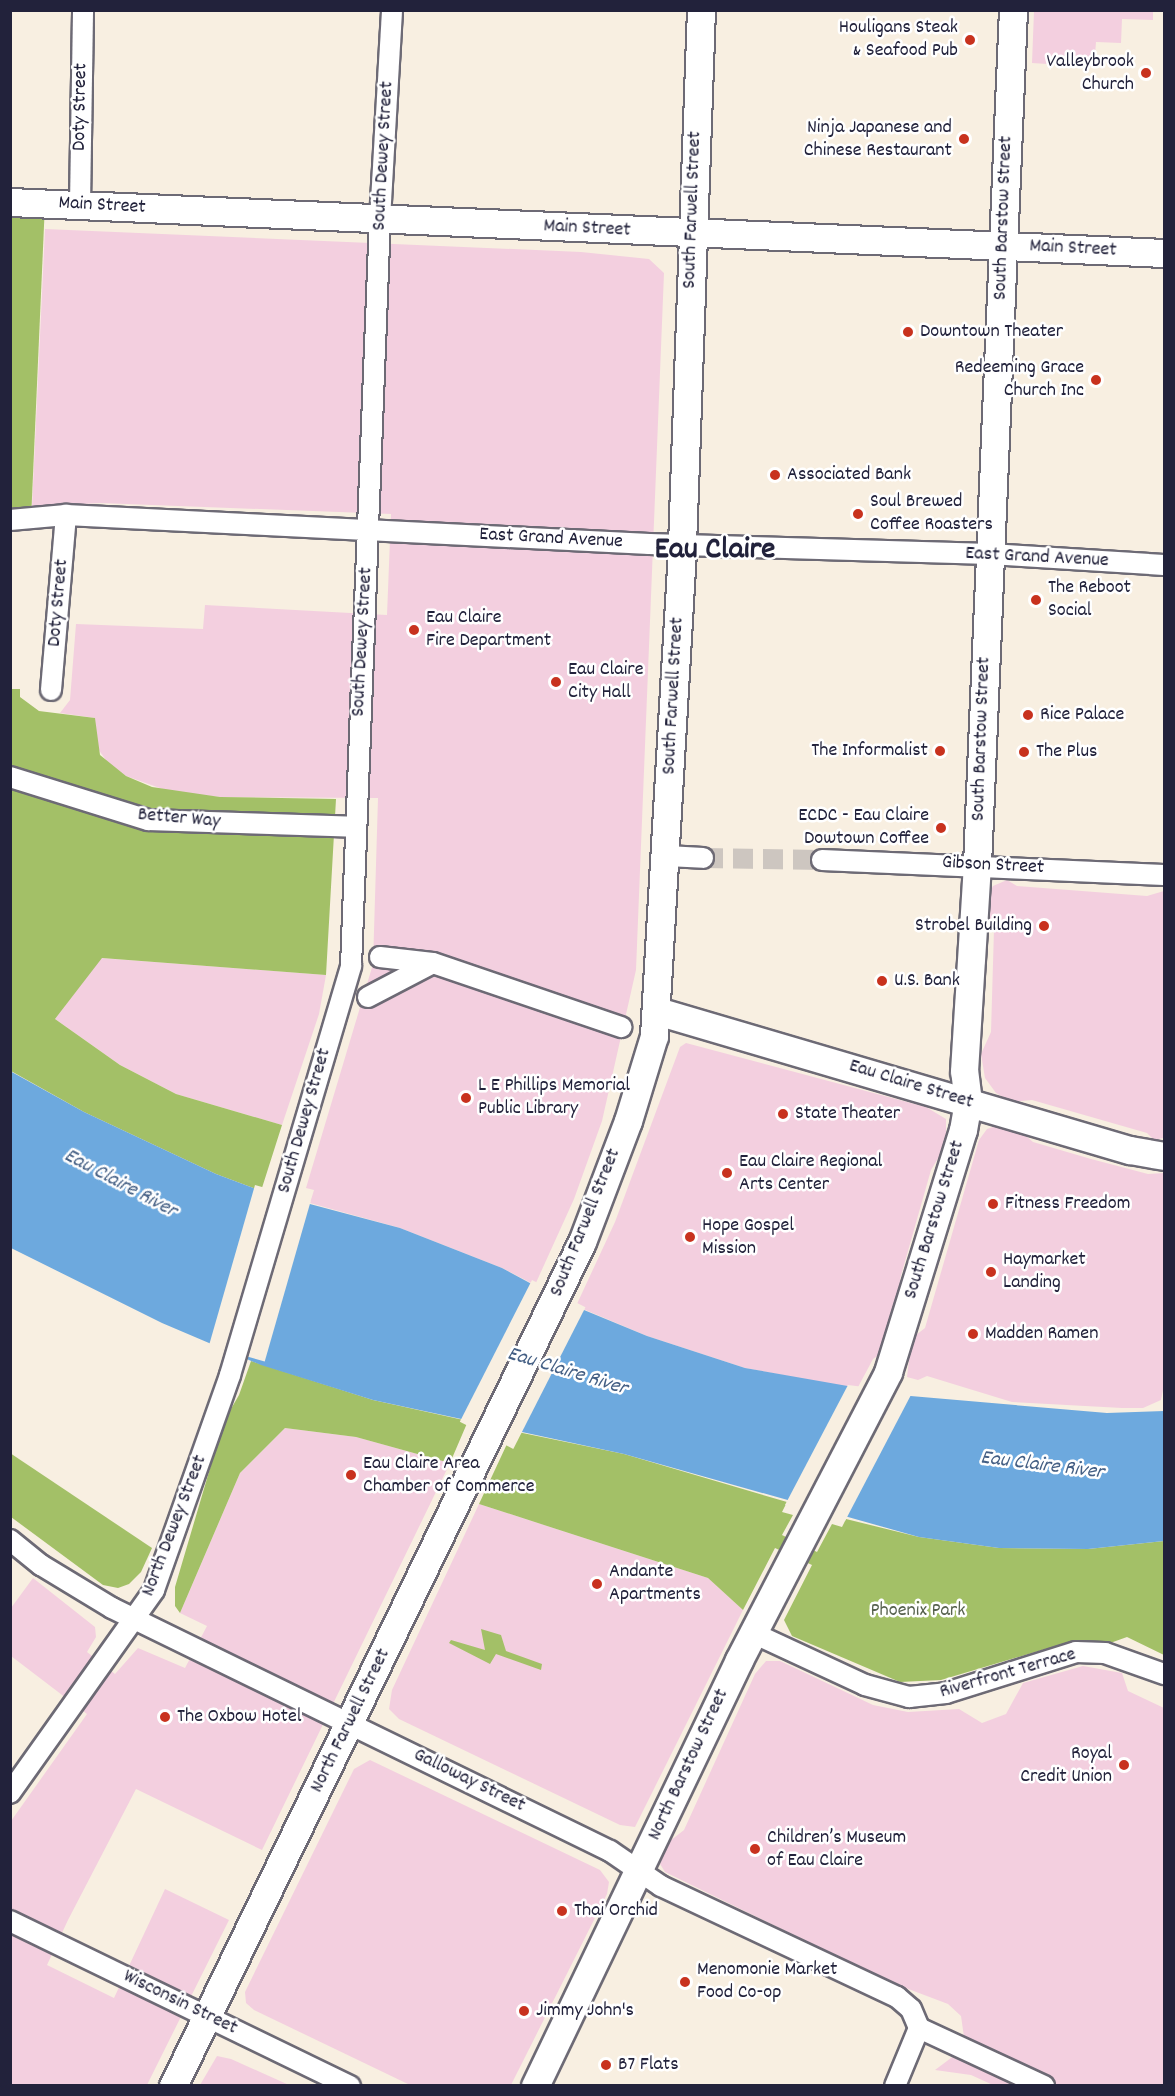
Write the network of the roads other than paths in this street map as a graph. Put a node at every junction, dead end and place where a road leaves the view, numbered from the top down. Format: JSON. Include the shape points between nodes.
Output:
{"nodes":[{"id":1,"x":83,"y":10,"type":"edge"},
{"id":2,"x":392,"y":10,"type":"edge"},
{"id":3,"x":701,"y":10,"type":"edge"},
{"id":4,"x":1013,"y":10,"type":"edge"},
{"id":5,"x":10,"y":202,"type":"edge"},
{"id":6,"x":80,"y":204,"type":"junction"},
{"id":7,"x":380,"y":219,"type":"junction"},
{"id":8,"x":692,"y":233,"type":"junction"},
{"id":9,"x":1003,"y":245,"type":"junction"},
{"id":10,"x":1164,"y":253,"type":"edge"},
{"id":11,"x":66,"y":515,"type":"junction"},
{"id":12,"x":10,"y":520,"type":"edge"},
{"id":13,"x":370,"y":528,"type":"junction"},
{"id":14,"x":682,"y":545,"type":"junction"},
{"id":15,"x":990,"y":554,"type":"junction"},
{"id":16,"x":1164,"y":565,"type":"edge"},
{"id":17,"x":51,"y":690,"type":"dead end"},
{"id":18,"x":10,"y":777,"type":"edge"},
{"id":19,"x":354,"y":827,"type":"junction"},
{"id":20,"x":667,"y":856,"type":"junction"},
{"id":21,"x":703,"y":858,"type":"tunnel mouth"},
{"id":22,"x":822,"y":860,"type":"tunnel mouth"},
{"id":23,"x":977,"y":865,"type":"junction"},
{"id":24,"x":1164,"y":875,"type":"edge"},
{"id":25,"x":380,"y":957,"type":"dead end"},
{"id":26,"x":433,"y":963,"type":"junction"},
{"id":27,"x":368,"y":996,"type":"dead end"},
{"id":28,"x":657,"y":1011,"type":"junction"},
{"id":29,"x":621,"y":1027,"type":"dead end"},
{"id":30,"x":968,"y":1102,"type":"junction"},
{"id":31,"x":1164,"y":1156,"type":"edge"},
{"id":32,"x":264,"y":1261,"type":"joint"},
{"id":33,"x":528,"y":1356,"type":"joint"},
{"id":34,"x":848,"y":1446,"type":"joint"},
{"id":35,"x":10,"y":1540,"type":"edge"},
{"id":36,"x":135,"y":1620,"type":"junction"},
{"id":37,"x":753,"y":1633,"type":"junction"},
{"id":38,"x":1164,"y":1674,"type":"edge"},
{"id":39,"x":350,"y":1723,"type":"junction"},
{"id":40,"x":10,"y":1793,"type":"edge"},
{"id":41,"x":639,"y":1871,"type":"junction"},
{"id":42,"x":10,"y":1921,"type":"edge"},
{"id":43,"x":207,"y":2016,"type":"junction"},
{"id":44,"x":920,"y":2028,"type":"junction"},
{"id":45,"x":173,"y":2085,"type":"edge"},
{"id":46,"x":350,"y":2085,"type":"edge"},
{"id":47,"x":535,"y":2085,"type":"edge"},
{"id":48,"x":895,"y":2085,"type":"edge"},
{"id":49,"x":1044,"y":2085,"type":"edge"}],
"edges":[{"from":1,"to":6,"type":"street","name":"Doty Street"},
{"from":2,"to":7,"type":"street","name":"South Dewey Street"},
{"from":3,"to":8,"type":"street","name":"South Farwell Street"},
{"from":4,"to":9,"type":"street","name":"South Barstow Street"},
{"from":5,"to":6,"type":"street","name":"Main Street"},
{"from":6,"to":7,"type":"street","name":"Main Street"},
{"from":7,"to":8,"type":"street","name":"Main Street"},
{"from":7,"to":13,"type":"street","name":"South Dewey Street"},
{"from":8,"to":9,"type":"street","name":"Main Street"},
{"from":8,"to":14,"type":"street","name":"South Farwell Street"},
{"from":9,"to":10,"type":"street","name":"Main Street"},
{"from":9,"to":15,"type":"street","name":"South Barstow Street"},
{"from":11,"to":12,"type":"street","name":"East Grand Avenue"},
{"from":11,"to":13,"type":"street","name":"East Grand Avenue"},
{"from":11,"to":17,"type":"street","name":"Doty Street"},
{"from":13,"to":14,"type":"street","name":"East Grand Avenue"},
{"from":13,"to":19,"type":"street","name":"South Dewey Street"},
{"from":14,"to":15,"type":"street","name":"East Grand Avenue"},
{"from":14,"to":20,"type":"street","name":"South Farwell Street"},
{"from":15,"to":16,"type":"street","name":"East Grand Avenue"},
{"from":15,"to":23,"type":"street","name":"South Barstow Street"},
{"from":18,"to":19,"type":"street","name":"Better Way","via":[[148,820]]},
{"from":19,"to":32,"type":"street","name":"South Dewey Street","via":[[351,966]]},
{"from":20,"to":21,"type":"street"},
{"from":20,"to":28,"type":"street","name":"South Farwell Street"},
{"from":22,"to":23,"type":"street","name":"Gibson Street"},
{"from":23,"to":24,"type":"street","name":"Gibson Street"},
{"from":23,"to":30,"type":"street","name":"South Barstow Street","via":[[964,1071]]},
{"from":25,"to":26,"type":"street"},
{"from":26,"to":27,"type":"street"},
{"from":26,"to":29,"type":"street"},
{"from":28,"to":30,"type":"street","name":"Eau Claire Street"},
{"from":28,"to":33,"type":"street","name":"South Farwell Street","via":[[654,1036],[628,1121],[568,1273]]},
{"from":30,"to":31,"type":"street","name":"Eau Claire Street","via":[[1130,1150]]},
{"from":30,"to":34,"type":"street","name":"South Barstow Street","via":[[963,1130],[888,1372]]},
{"from":32,"to":36,"type":"street","name":"North Dewey Street","via":[[173,1542],[154,1590]]},
{"from":33,"to":39,"type":"street","name":"North Farwell Street"},
{"from":34,"to":37,"type":"street","name":"North Barstow Street"},
{"from":35,"to":36,"type":"street","name":"Galloway Street","via":[[41,1565]]},
{"from":36,"to":39,"type":"street","name":"Galloway Street"},
{"from":36,"to":40,"type":"street","name":"North Dewey Street"},
{"from":37,"to":38,"type":"street","name":"Riverfront Terrace","via":[[865,1685],[909,1697],[946,1693],[1076,1652],[1113,1655]]},
{"from":37,"to":41,"type":"street","name":"North Barstow Street"},
{"from":39,"to":41,"type":"street","name":"Galloway Street","via":[[610,1851]]},
{"from":39,"to":43,"type":"street","name":"North Farwell Street"},
{"from":41,"to":44,"type":"street","name":"Galloway Street","via":[[661,1886],[897,1997],[910,2009]]},
{"from":41,"to":47,"type":"street","name":"North Barstow Street"},
{"from":42,"to":43,"type":"street","name":"Wisconsin Street"},
{"from":43,"to":45,"type":"street","name":"North Farwell Street"},
{"from":43,"to":46,"type":"street","name":"Wisconsin Street"},
{"from":44,"to":48,"type":"street"},
{"from":44,"to":49,"type":"street"}]}
